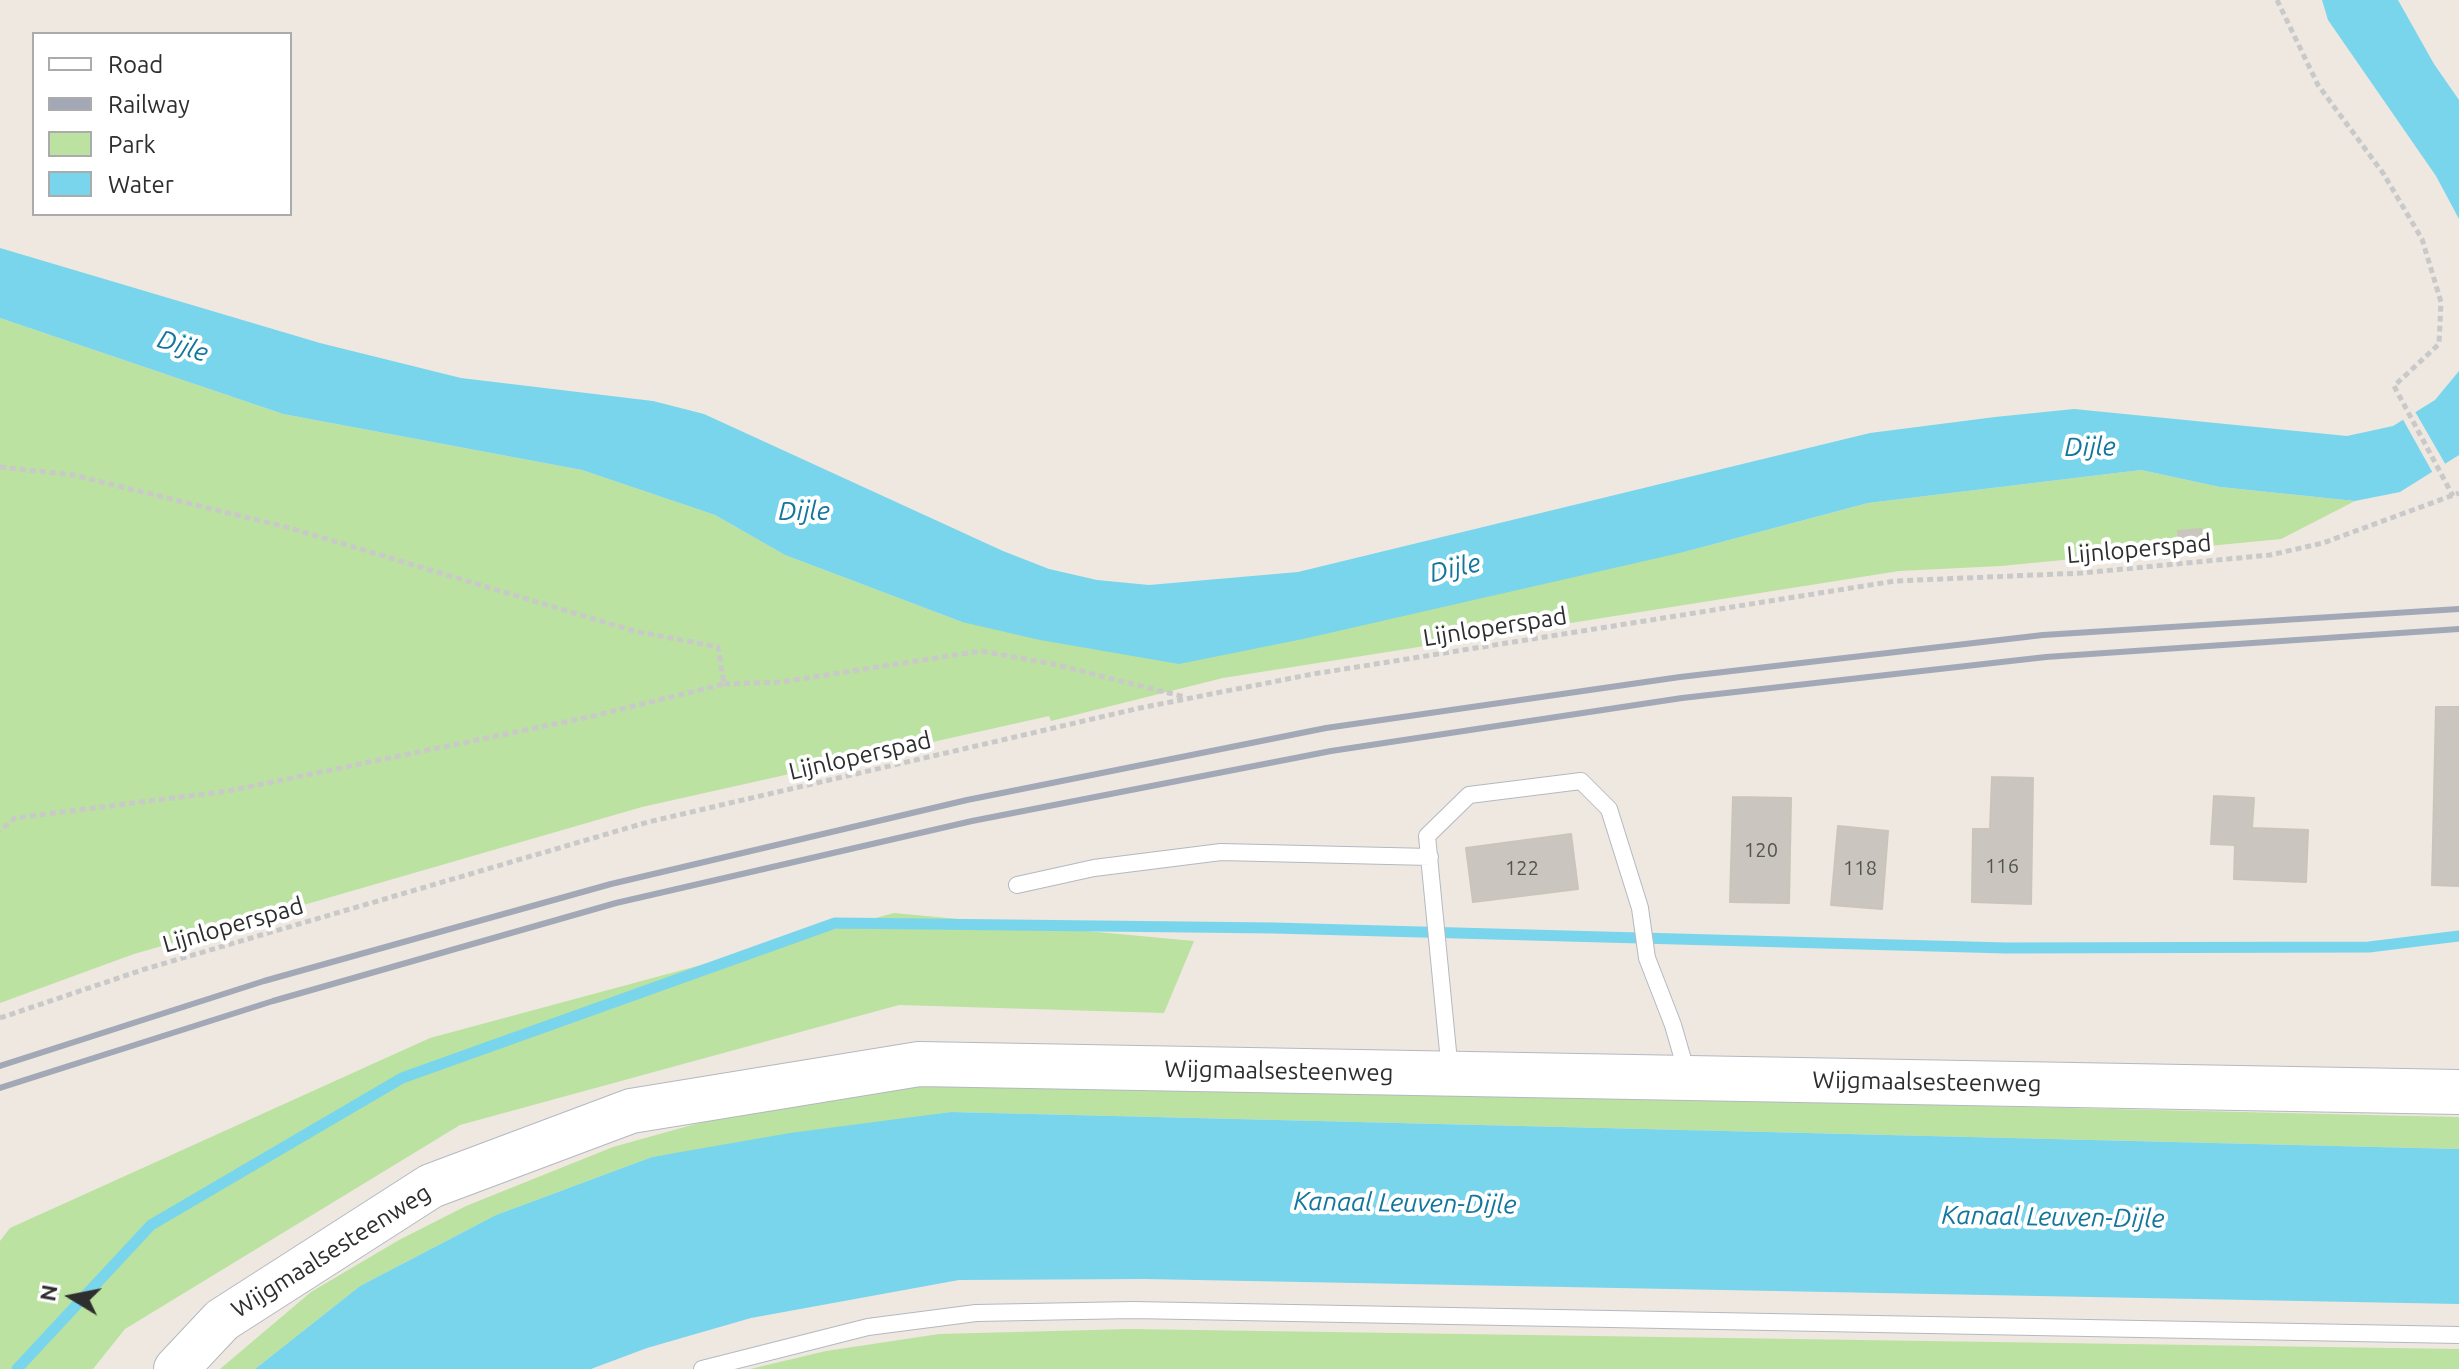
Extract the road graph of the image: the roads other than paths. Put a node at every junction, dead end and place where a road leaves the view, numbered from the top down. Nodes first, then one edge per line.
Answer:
1 (1430, 857) junction
2 (1017, 885) dead end
3 (1450, 1074) junction
4 (1688, 1078) junction
5 (2459, 1092) edge
6 (2459, 1335) edge
7 (176, 1369) edge
8 (702, 1369) edge

1 - 2 lane
1 - 3 lane
1 - 4 lane
3 - 4 street, Wijgmaalsesteenweg
3 - 7 street, Wijgmaalsesteenweg
4 - 5 street, Wijgmaalsesteenweg
6 - 8 lane

